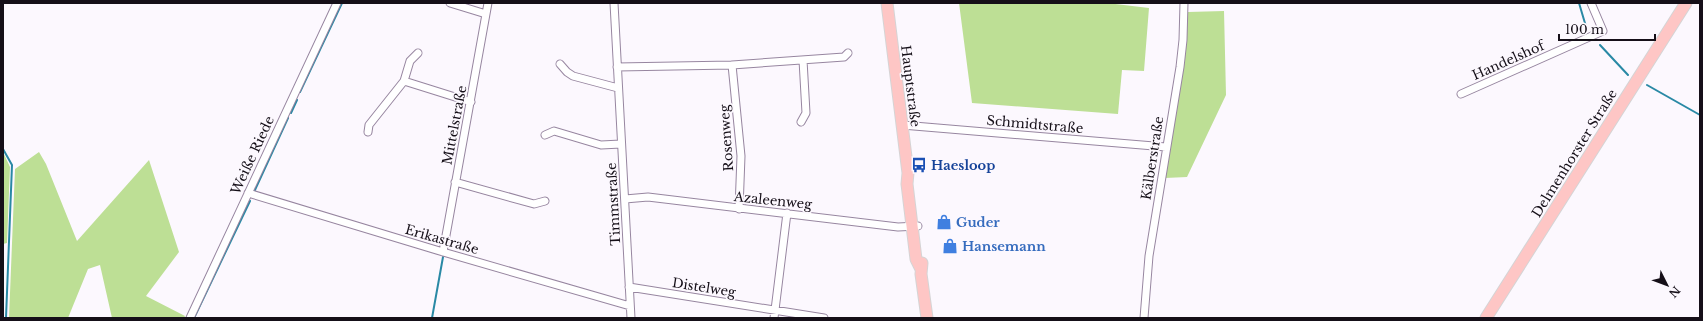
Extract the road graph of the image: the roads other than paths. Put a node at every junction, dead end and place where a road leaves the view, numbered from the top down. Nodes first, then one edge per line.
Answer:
1 (337, 3) edge
2 (450, 3) edge
3 (488, 3) edge
4 (614, 3) edge
5 (887, 3) edge
6 (1184, 3) edge
7 (1592, 3) edge
8 (1686, 3) edge
9 (486, 14) junction
10 (418, 53) dead end
11 (848, 53) dead end
12 (803, 60) junction
13 (560, 64) dead end
14 (732, 65) junction
15 (617, 67) junction
16 (404, 81) junction
17 (618, 88) junction
18 (1461, 94) dead end
19 (471, 102) junction
20 (801, 122) dead end
21 (902, 124) junction
22 (368, 132) dead end
23 (545, 135) dead end
24 (621, 144) junction
25 (1166, 147) junction
26 (455, 182) junction
27 (248, 193) junction
28 (625, 199) junction
29 (545, 201) dead end
30 (739, 209) junction
31 (787, 213) junction
32 (915, 226) junction
33 (443, 252) junction
34 (629, 286) junction
35 (630, 306) junction
36 (776, 310) junction
37 (190, 318) edge
38 (631, 318) edge
39 (774, 318) edge
40 (824, 318) edge
41 (927, 318) edge
42 (1144, 318) edge
43 (1486, 318) edge

1 - 27 street, Weiße Riede
2 - 9 street
3 - 9 street, Mittelstraße
4 - 15 street, Timmstraße
5 - 21 main road, Hauptstraße
6 - 25 street, Kälberstraße
7 - 18 street, Handelshof
8 - 43 main road, Delmenhorster Straße
9 - 19 street, Mittelstraße
10 - 16 street
11 - 12 street
12 - 14 street
12 - 20 street
13 - 17 street
14 - 15 street
14 - 30 street, Rosenweg
15 - 17 street, Timmstraße
16 - 19 street
16 - 22 street
17 - 24 street, Timmstraße
19 - 26 street, Mittelstraße
21 - 25 street, Schmidtstraße
21 - 32 main road, Hauptstraße
23 - 24 street
24 - 28 street, Timmstraße
25 - 42 street, Kälberstraße
26 - 29 street
26 - 33 street, Mittelstraße
27 - 33 street, Erikastraße
27 - 37 street, Weiße Riede
28 - 30 street, Azaleenweg
28 - 34 street, Timmstraße
30 - 31 street, Azaleenweg
31 - 32 street, Azaleenweg
31 - 36 street
32 - 41 main road, Hauptstraße
33 - 35 street, Erikastraße
34 - 35 street, Timmstraße
34 - 36 street, Distelweg
35 - 38 street, Timmstraße
36 - 39 street
36 - 40 street, Distelweg

